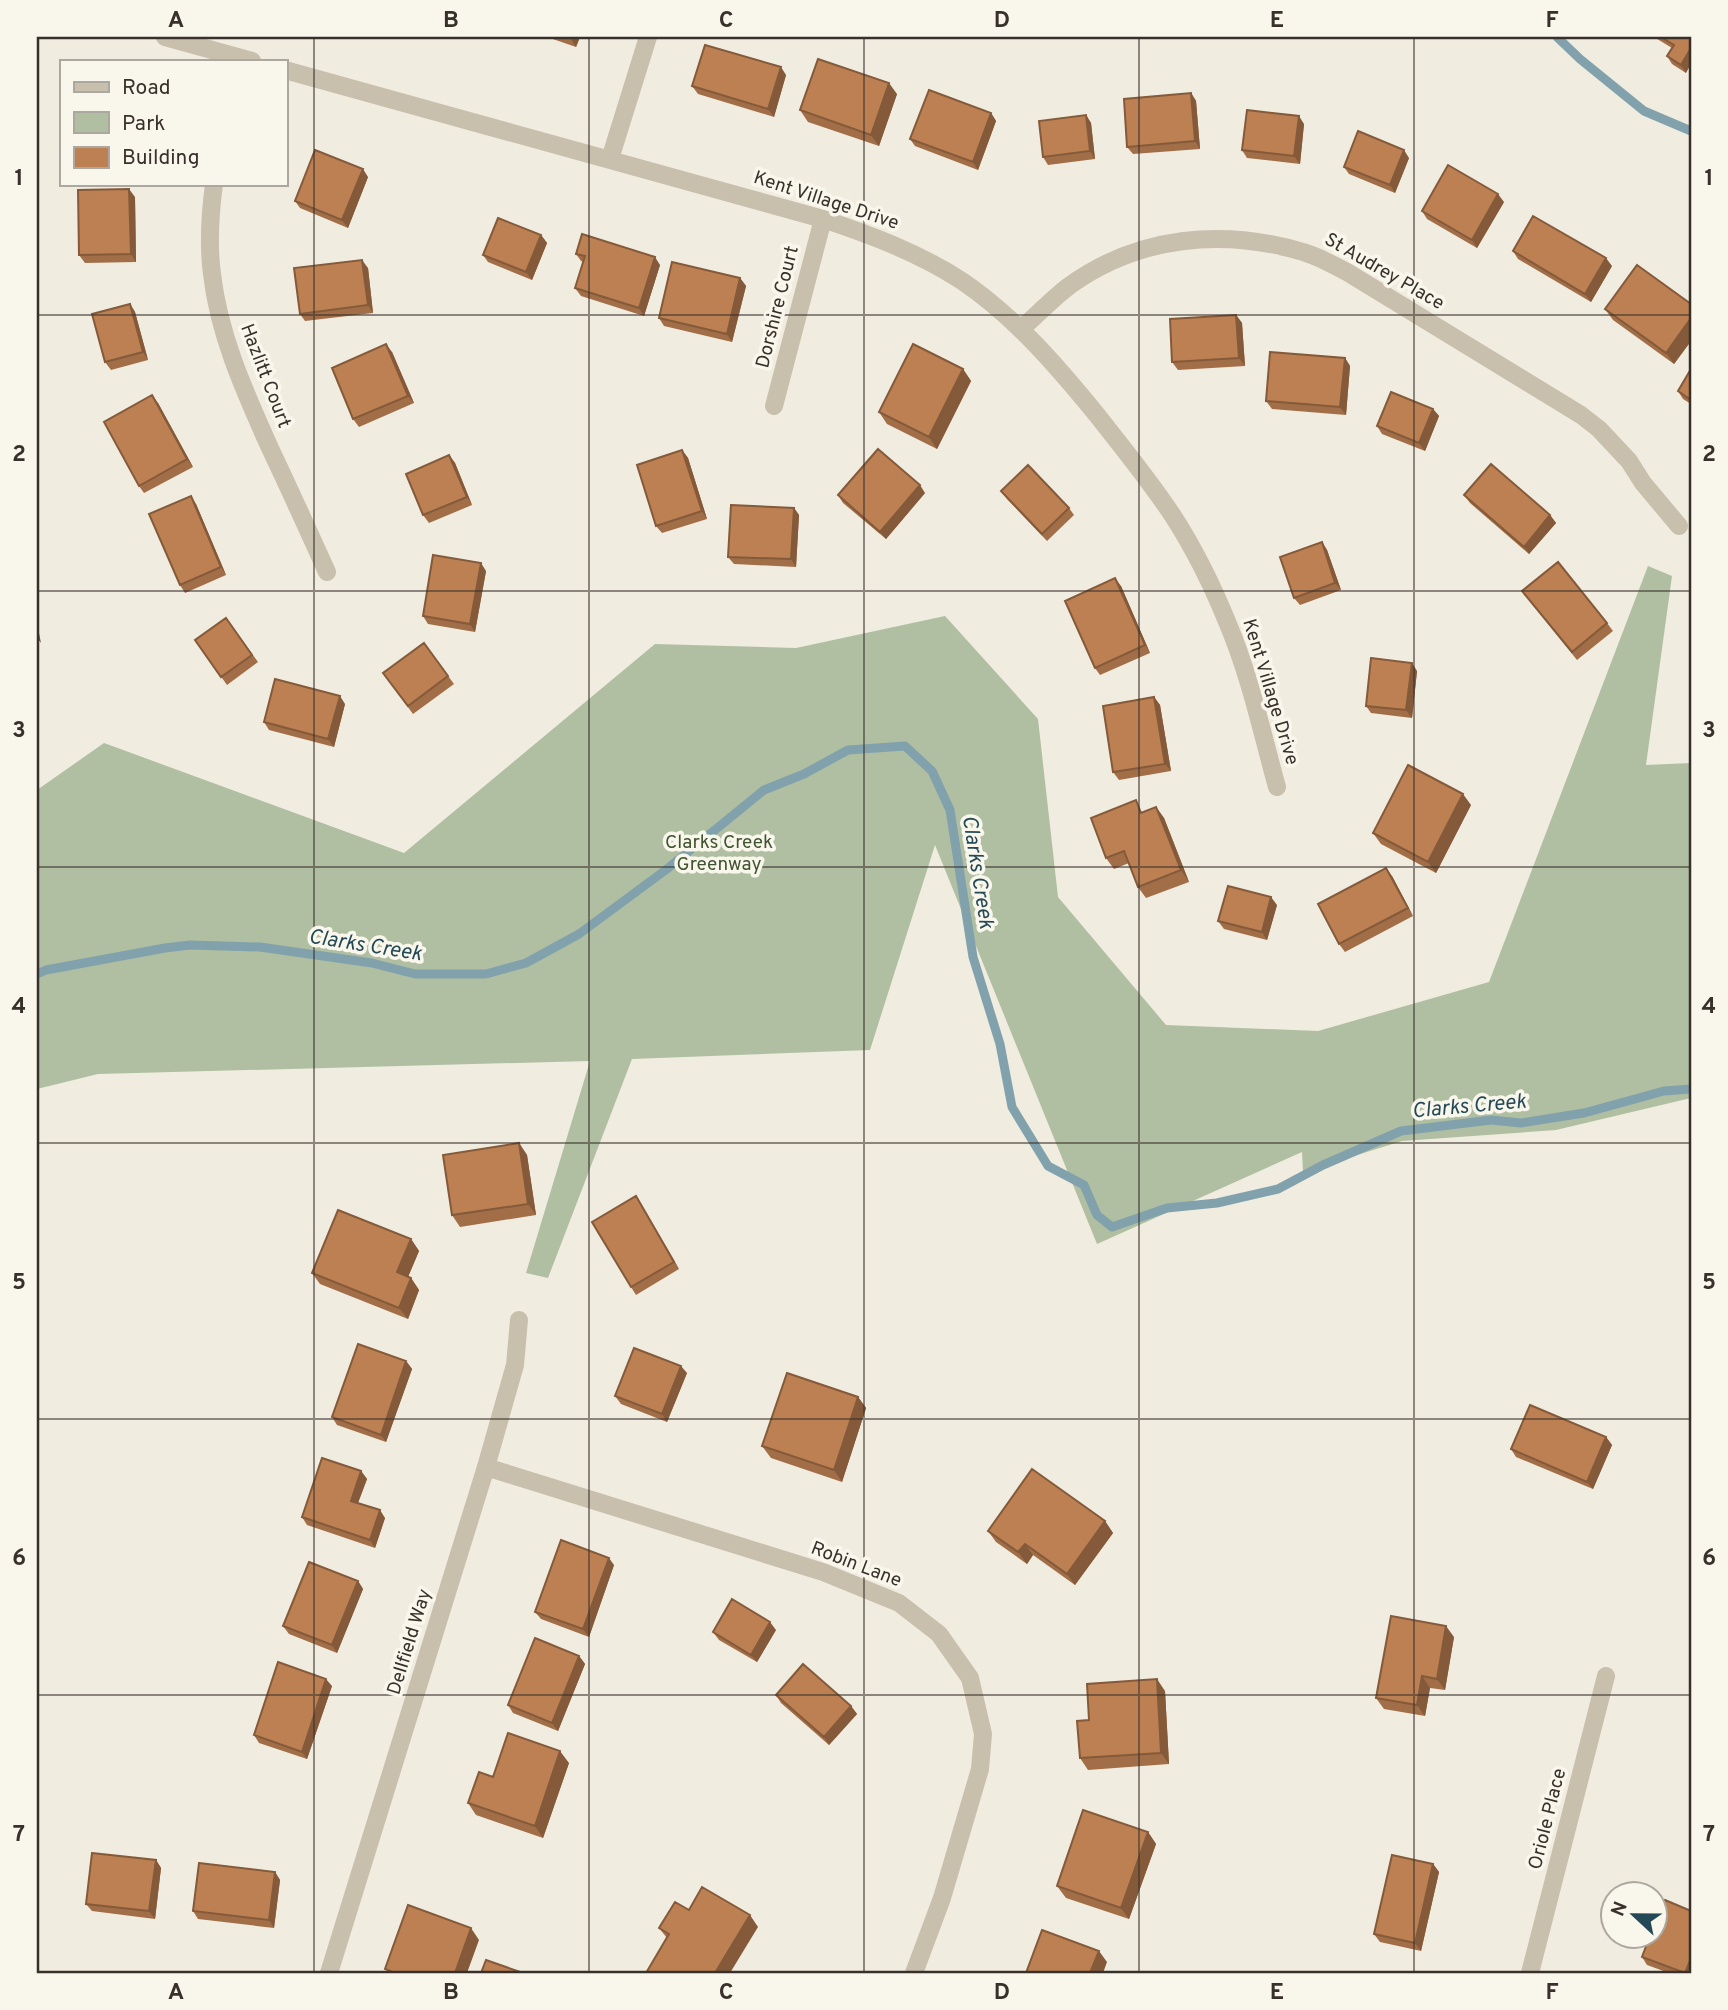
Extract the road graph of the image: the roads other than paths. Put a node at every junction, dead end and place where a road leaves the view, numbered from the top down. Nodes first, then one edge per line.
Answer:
1 (165, 37) edge
2 (648, 37) edge
3 (246, 60) edge
4 (287, 71) edge
5 (610, 159) junction
6 (214, 186) edge
7 (823, 219) junction
8 (1021, 329) junction
9 (775, 406) dead end
10 (1679, 526) dead end
11 (327, 572) dead end
12 (1277, 786) dead end
13 (519, 1320) dead end
14 (486, 1467) junction
15 (1606, 1676) dead end
16 (329, 1973) edge
17 (914, 1973) edge
18 (1530, 1973) edge

1 - 3 street
2 - 5 street
4 - 5 street, Kent Village Drive
5 - 7 street, Kent Village Drive
6 - 11 street, Hazlitt Court
7 - 8 street, Kent Village Drive
7 - 9 street, Dorshire Court
8 - 10 street, St Audrey Place
8 - 12 street, Kent Village Drive
13 - 14 street, Dellfield Way
14 - 16 street, Dellfield Way
14 - 17 street, Robin Lane
15 - 18 street, Oriole Place

